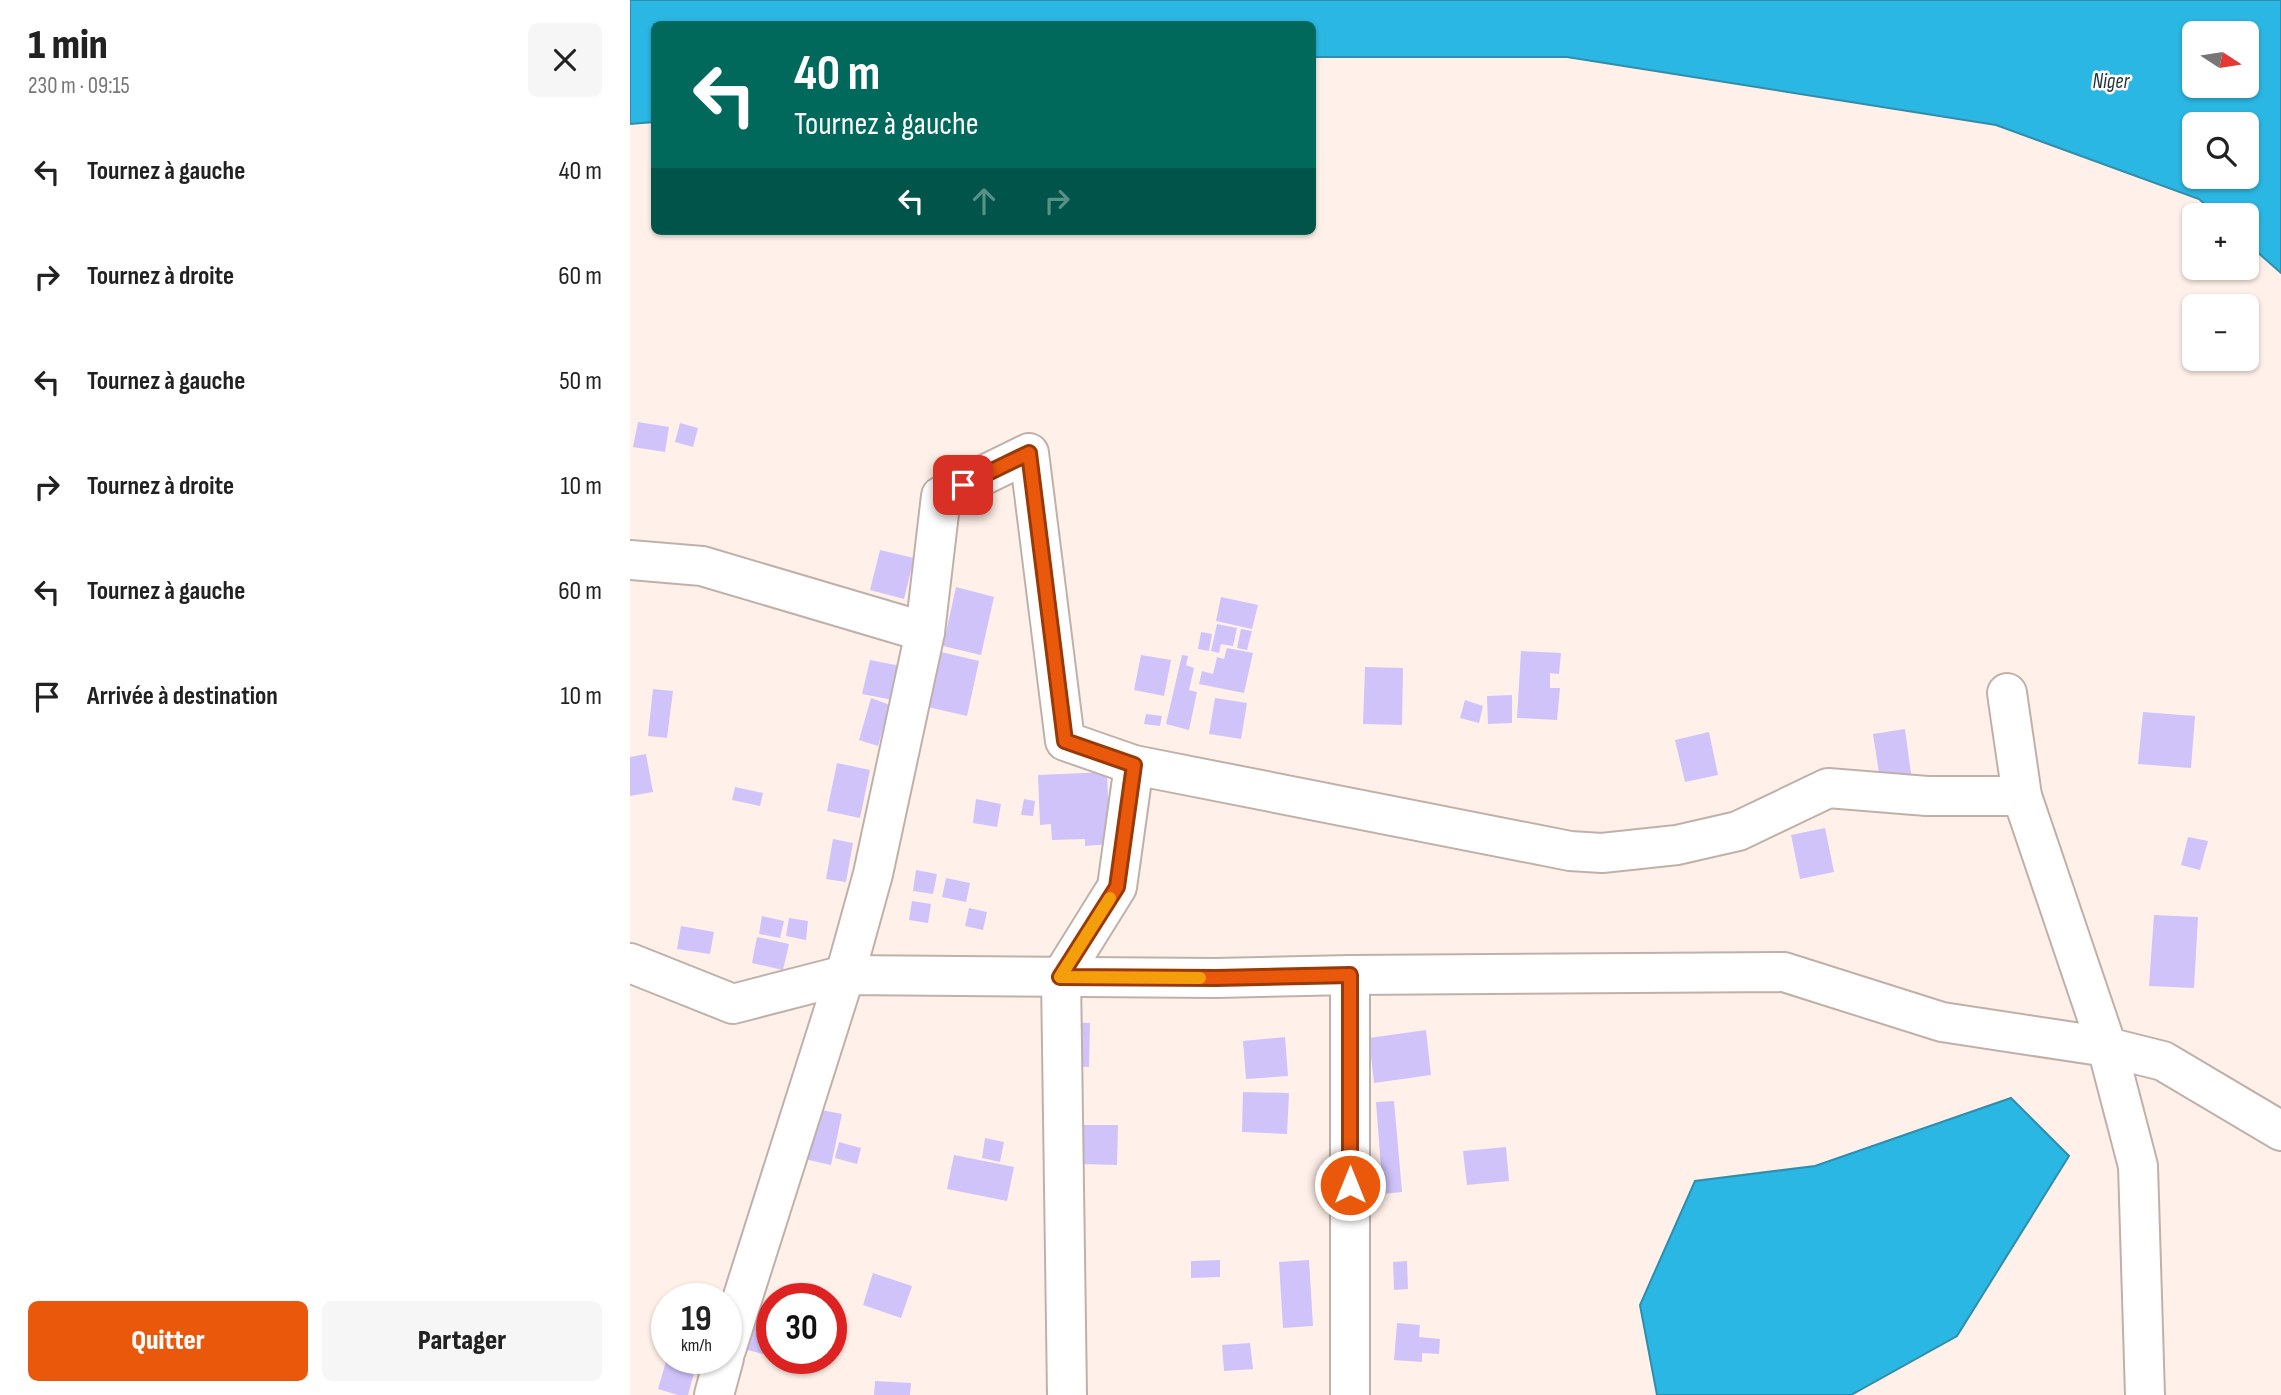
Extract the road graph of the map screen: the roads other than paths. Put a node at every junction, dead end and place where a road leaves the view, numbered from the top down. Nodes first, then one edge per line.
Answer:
1 (630, 560) edge
2 (925, 632) junction
3 (2007, 693) dead end
4 (1134, 765) junction
5 (2022, 796) junction
6 (630, 963) edge
7 (845, 975) junction
8 (1350, 975) junction
9 (1060, 977) junction
10 (2107, 1048) junction
11 (2281, 1131) edge
12 (742, 1300) edge
13 (720, 1374) edge
14 (2139, 1393) edge
15 (714, 1395) edge
16 (1067, 1395) edge
17 (1350, 1395) edge

1 - 2 street
2 - 4 street
2 - 7 street
3 - 5 street
4 - 5 street
4 - 9 street
5 - 10 street
6 - 7 street
7 - 9 street
7 - 12 street
8 - 9 street
8 - 10 street
8 - 17 street
9 - 16 street
10 - 11 street
10 - 14 street
13 - 15 street

